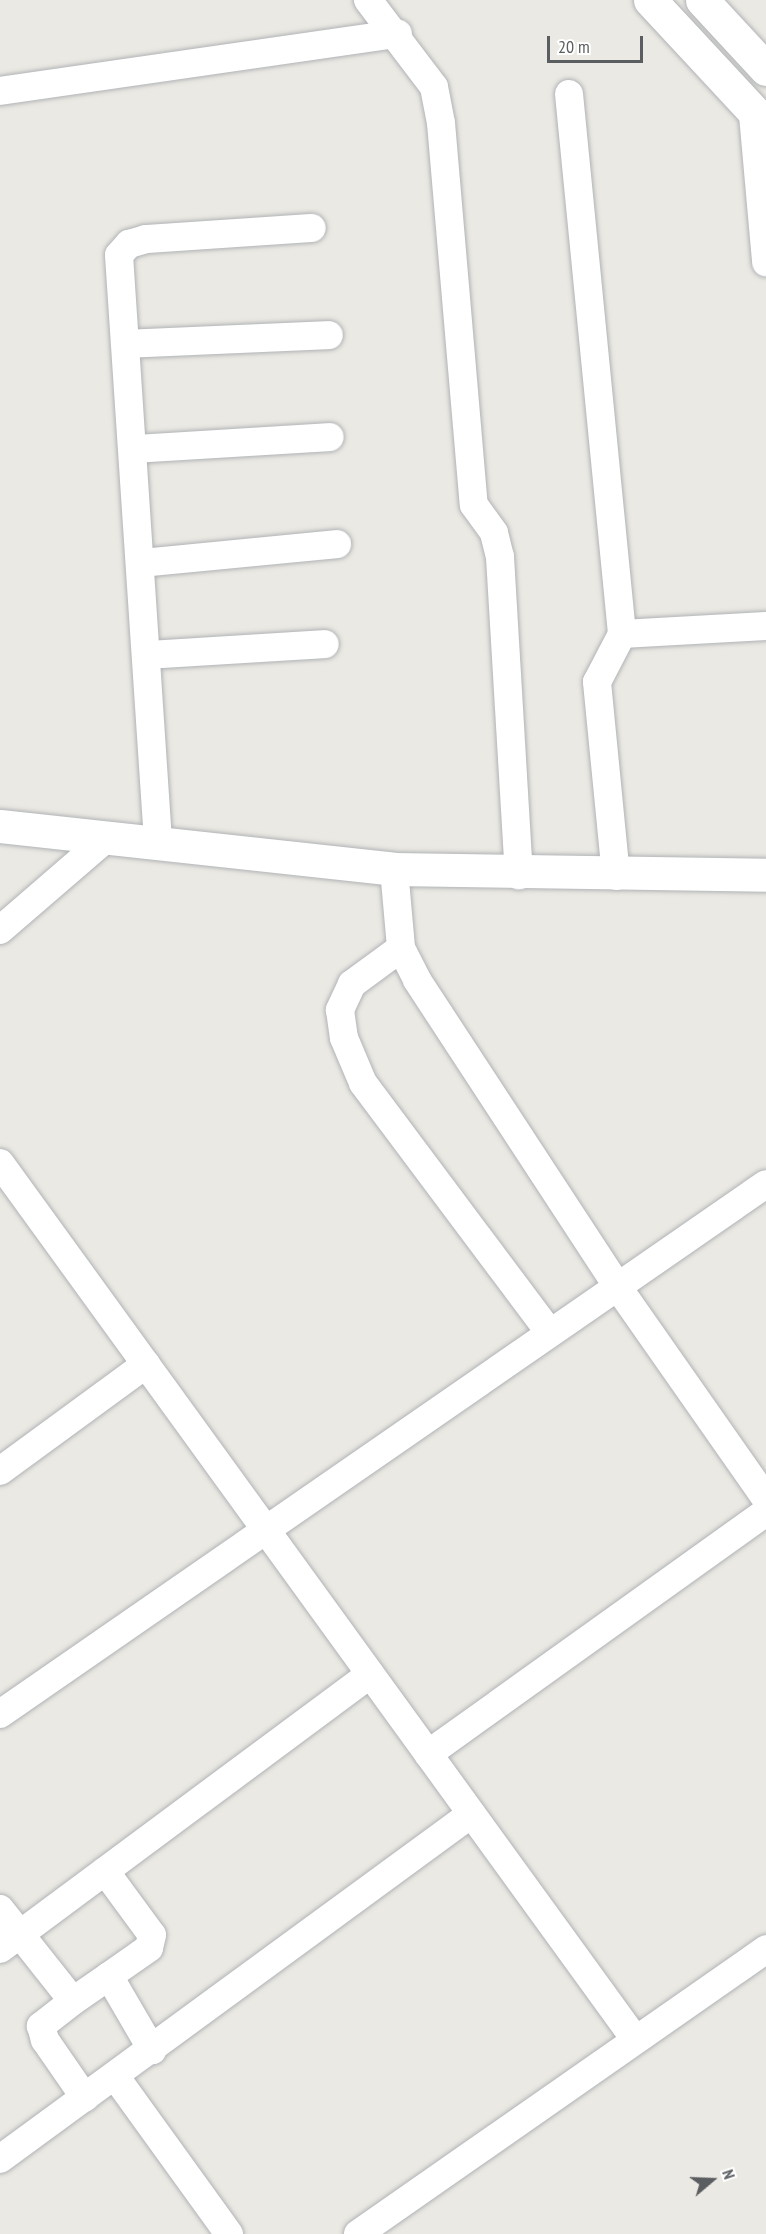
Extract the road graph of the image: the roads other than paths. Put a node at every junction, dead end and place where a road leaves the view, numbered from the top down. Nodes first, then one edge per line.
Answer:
1 (368, 0) edge
2 (650, 0) edge
3 (702, 0) edge
4 (398, 34) junction
5 (766, 69) edge
6 (0, 91) edge
7 (569, 94) dead end
8 (759, 120) edge
9 (312, 228) dead end
10 (766, 262) edge
11 (329, 335) dead end
12 (126, 344) junction
13 (330, 436) dead end
14 (134, 449) junction
15 (337, 544) dead end
16 (141, 563) junction
17 (766, 626) edge
18 (621, 634) junction
19 (325, 644) dead end
20 (147, 655) junction
21 (0, 826) edge
22 (103, 841) junction
23 (158, 842) junction
24 (394, 869) junction
25 (519, 875) junction
26 (766, 875) edge
27 (616, 876) junction
28 (0, 930) edge
29 (401, 948) junction
30 (0, 1163) edge
31 (766, 1184) edge
32 (617, 1286) junction
33 (550, 1333) junction
34 (146, 1364) junction
35 (0, 1471) edge
36 (766, 1498) edge
37 (766, 1512) edge
38 (265, 1528) junction
39 (370, 1674) junction
40 (2, 1708) edge
41 (428, 1754) junction
42 (471, 1814) junction
43 (105, 1870) junction
44 (0, 1910) edge
45 (9, 1942) edge
46 (766, 1949) edge
47 (109, 1976) junction
48 (73, 2001) junction
49 (634, 2038) junction
50 (152, 2050) junction
51 (115, 2076) junction
52 (85, 2098) junction
53 (0, 2158) edge
54 (229, 2234) edge
55 (358, 2234) edge

1 - 4 street
2 - 8 street
3 - 5 street
4 - 6 street
4 - 25 street
7 - 18 street
8 - 10 street
9 - 12 street
11 - 12 street
12 - 14 street
13 - 14 street
14 - 16 street
15 - 16 street
16 - 20 street
17 - 18 street
18 - 27 street
19 - 20 street
20 - 23 street
21 - 22 street
22 - 23 street
22 - 28 street
23 - 24 street
24 - 25 street
24 - 29 street
25 - 27 street
26 - 27 street
29 - 32 street
29 - 33 street
30 - 34 street
31 - 32 street
32 - 33 street
32 - 36 street
33 - 38 street
34 - 35 street
34 - 38 street
37 - 41 street
38 - 39 street
38 - 40 street
39 - 41 street
39 - 43 street
41 - 42 street
42 - 49 street
42 - 50 street
43 - 45 street
43 - 47 street
44 - 45 street
45 - 48 street
46 - 49 street
47 - 48 street
47 - 50 street
48 - 52 street
49 - 55 street
50 - 51 street
51 - 52 street
51 - 54 street
52 - 53 street

